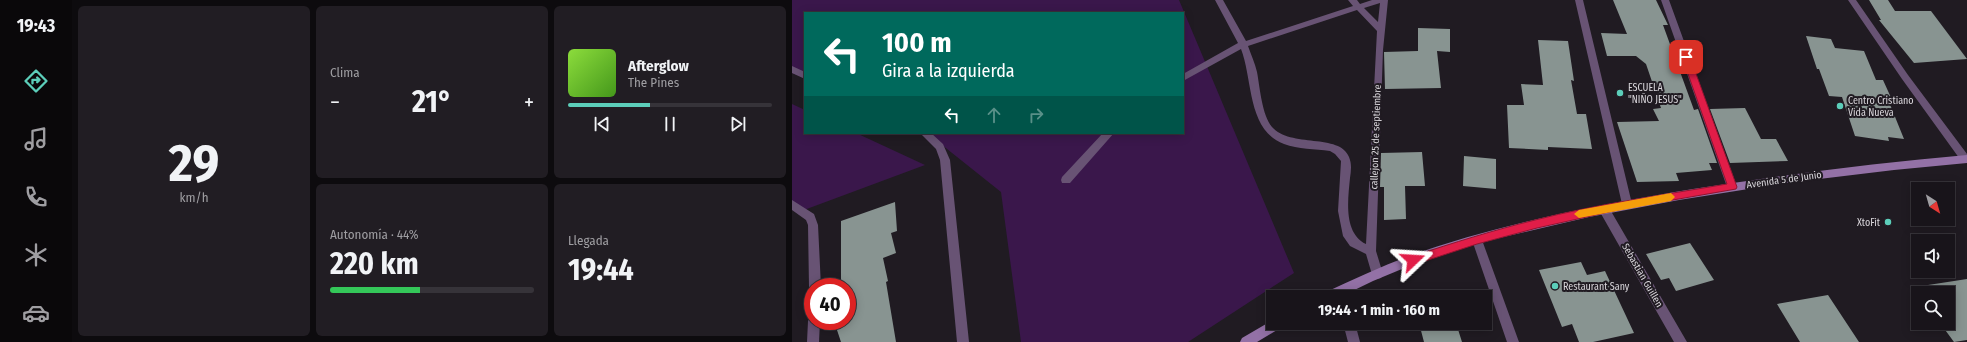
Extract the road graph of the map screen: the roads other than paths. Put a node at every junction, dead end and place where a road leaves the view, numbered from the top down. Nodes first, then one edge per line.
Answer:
1 (1219, 0) edge
2 (1352, 0) edge
3 (1380, 0) edge
4 (1384, 0) edge
5 (1578, 0) edge
6 (1665, 0) edge
7 (1852, 0) edge
8 (1359, 7) junction
9 (1381, 31) junction
10 (1242, 45) junction
11 (792, 69) edge
12 (804, 75) edge
13 (1184, 77) edge
14 (926, 134) edge
15 (1108, 134) edge
16 (1966, 159) edge
17 (1066, 180) dead end
18 (1732, 187) junction
19 (792, 204) edge
20 (1627, 204) junction
21 (1604, 209) junction
22 (1477, 240) junction
23 (1371, 251) junction
24 (1377, 274) junction
25 (815, 278) edge
26 (1348, 290) edge
27 (814, 330) edge
28 (1266, 330) edge
29 (1351, 330) edge
30 (814, 342) edge
31 (963, 342) edge
32 (1246, 342) edge
33 (1354, 342) edge
34 (1512, 342) edge
35 (1681, 342) edge

1 - 10 street
2 - 8 street
3 - 8 street
4 - 9 street, callejon 25 de septiembre
5 - 20 street
6 - 18 street
7 - 16 street
8 - 9 street
8 - 10 street
9 - 23 street, callejon 25 de septiembre
10 - 13 street
10 - 23 street
11 - 12 street
14 - 31 street
15 - 17 street
16 - 18 street, Avenida 5 de Junio
18 - 20 street, Avenida 5 de Junio
19 - 25 street
20 - 21 street, Avenida 5 de Junio
21 - 22 street, Avenida 5 de Junio
21 - 35 street, Sebastian Guillen
22 - 24 street, Avenida 5 de Junio
22 - 34 street
23 - 24 street, callejon 25 de septiembre
24 - 26 street, Avenida 5 de Junio
27 - 30 street
28 - 32 street
29 - 33 street

